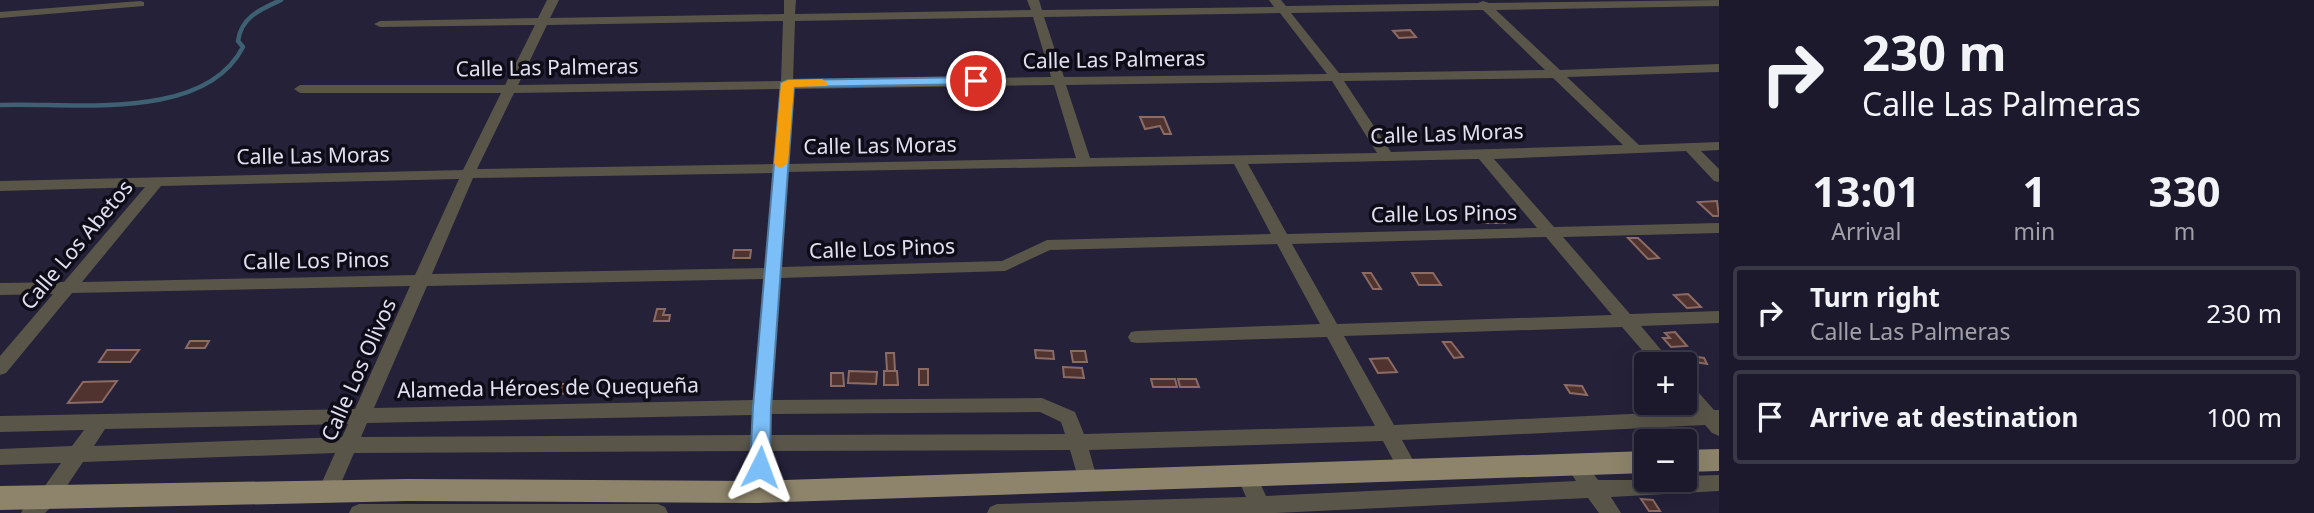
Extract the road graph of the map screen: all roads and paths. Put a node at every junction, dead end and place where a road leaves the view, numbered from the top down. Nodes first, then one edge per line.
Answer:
1 (553, 0) edge
2 (790, 0) edge
3 (140, 4) dead end
4 (1483, 4) edge
5 (1719, 4) edge
6 (1279, 6) edge
7 (1035, 7) edge
8 (0, 15) edge
9 (789, 20) junction
10 (542, 22) junction
11 (380, 24) dead end
12 (1719, 68) edge
13 (1558, 74) junction
14 (1335, 76) junction
15 (1056, 80) junction
16 (788, 83) junction
17 (300, 89) dead end
18 (509, 89) junction
19 (1719, 146) edge
20 (1690, 147) junction
21 (1634, 149) junction
22 (1483, 155) junction
23 (1387, 157) junction
24 (1238, 159) junction
25 (1085, 164) junction
26 (781, 168) junction
27 (468, 174) junction
28 (1719, 178) edge
29 (158, 181) junction
30 (0, 186) edge
31 (1719, 228) edge
32 (1550, 232) junction
33 (1283, 239) junction
34 (774, 273) junction
35 (422, 279) junction
36 (69, 287) junction
37 (0, 289) edge
38 (1719, 317) edge
39 (1625, 319) junction
40 (1333, 331) junction
41 (1137, 337) dead end
42 (1654, 352) edge
43 (0, 368) edge
44 (1697, 401) edge
45 (762, 407) junction
46 (362, 415) junction
47 (101, 420) junction
48 (1716, 421) edge
49 (0, 424) edge
50 (1388, 433) junction
51 (762, 442) junction
52 (1078, 442) junction
53 (349, 445) junction
54 (79, 454) junction
55 (0, 457) edge
56 (1719, 460) edge
57 (1697, 461) edge
58 (1634, 462) edge
59 (1575, 464) junction
60 (1408, 469) junction
61 (1247, 476) junction
62 (1088, 482) junction
63 (1719, 483) edge
64 (1593, 489) junction
65 (328, 491) junction
66 (758, 492) junction
67 (0, 498) edge
68 (40, 505) edge
69 (402, 505) edge
70 (654, 506) edge
71 (1262, 509) edge
72 (359, 513) edge
73 (997, 513) edge
74 (1611, 513) edge

1 - 10 street, Calle Los Olivos
2 - 9 street
3 - 8 street
4 - 5 street
4 - 6 street
4 - 13 street
6 - 7 street
6 - 14 street
7 - 9 street
7 - 15 street
9 - 10 street
9 - 16 street
10 - 11 street
10 - 18 street, Calle Los Olivos
12 - 13 street, Calle Las Palmeras
13 - 14 street, Calle Las Palmeras
13 - 21 street
14 - 15 street, Calle Las Palmeras
14 - 23 street
15 - 16 street, Calle Las Palmeras
15 - 25 street
16 - 18 street, Calle Las Palmeras
16 - 26 street
17 - 18 street, Calle Las Palmeras
18 - 27 street, Calle Los Olivos
19 - 20 street, Calle Las Moras
20 - 21 street, Calle Las Moras
20 - 28 street
21 - 22 street, Calle Las Moras
22 - 23 street, Calle Las Moras
22 - 32 street
23 - 24 street, Calle Las Moras
24 - 25 street, Calle Las Moras
24 - 33 street
25 - 26 street, Calle Las Moras
26 - 27 street, Calle Las Moras
26 - 34 street
27 - 29 street, Calle Las Moras
27 - 35 street, Calle Los Olivos
29 - 30 street, Calle Las Moras
29 - 36 street, Calle Los Abetos
31 - 32 street, Calle Los Pinos
32 - 33 street, Calle Los Pinos
32 - 39 street
33 - 34 street, Calle Los Pinos
33 - 40 street
34 - 35 street, Calle Los Pinos
34 - 45 street
35 - 36 street, Calle Los Pinos
35 - 46 street, Calle Los Olivos
36 - 37 street, Calle Los Pinos
36 - 43 street, Calle Los Abetos
38 - 39 street
39 - 40 street
39 - 42 street
40 - 41 street
40 - 50 street
44 - 48 street
45 - 46 street, Alameda Héroes de Quequeña
45 - 51 street
45 - 52 street, Alameda Héroes de Quequeña
46 - 47 street, Alameda Héroes de Quequeña
46 - 53 street, Calle Los Olivos
47 - 49 street, Alameda Héroes de Quequeña
47 - 54 street
48 - 50 street
50 - 52 street
50 - 60 street
51 - 52 street
51 - 53 street
51 - 66 street
52 - 62 street, Alameda Héroes de Quequeña
53 - 54 street
53 - 65 street, Calle Los Olivos
54 - 55 street
54 - 68 street
56 - 57 main road
58 - 59 main road
59 - 60 main road
59 - 64 street
60 - 61 main road
61 - 62 main road
61 - 71 street
62 - 66 main road
63 - 64 street
64 - 71 street
64 - 74 street
65 - 68 main road
65 - 69 main road
66 - 70 main road
67 - 68 main road
69 - 70 main road
69 - 72 street
71 - 73 street

